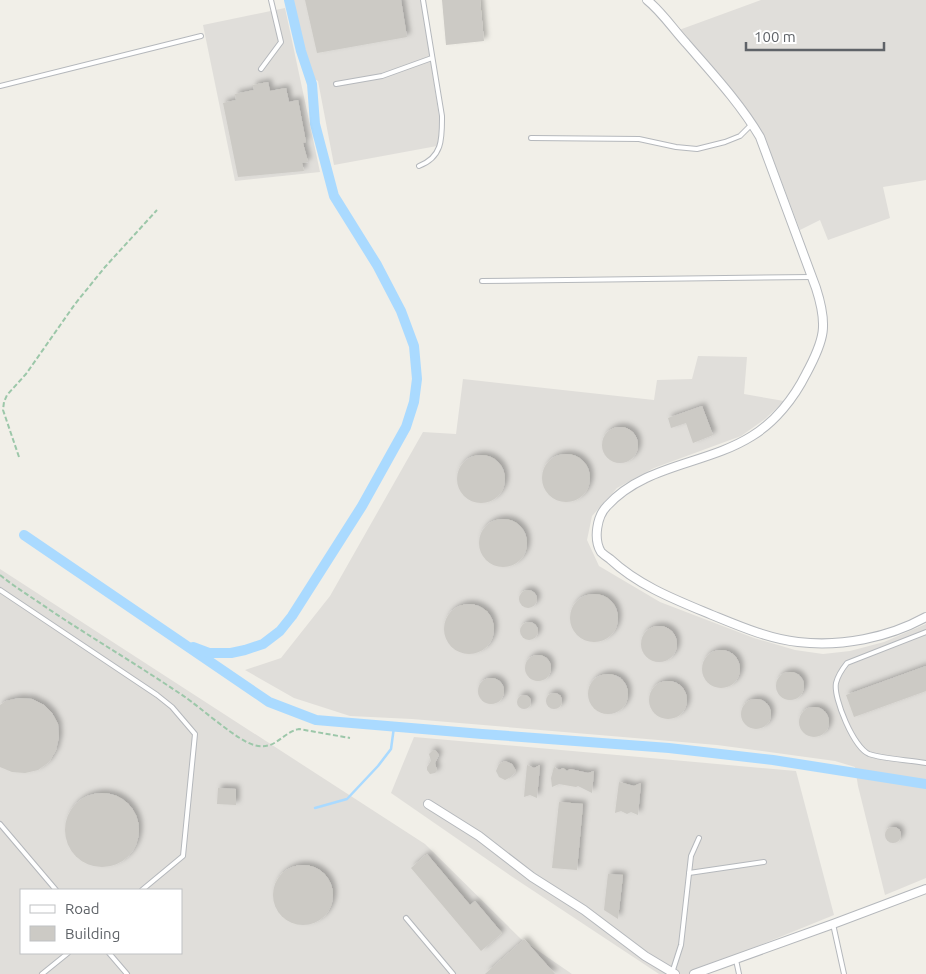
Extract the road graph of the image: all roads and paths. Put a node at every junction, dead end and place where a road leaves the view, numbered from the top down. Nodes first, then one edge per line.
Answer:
1 (271, 0) edge
2 (423, 0) edge
3 (647, 0) edge
4 (201, 36) dead end
5 (432, 58) junction
6 (261, 69) dead end
7 (336, 84) dead end
8 (0, 86) edge
9 (752, 124) junction
10 (531, 138) dead end
11 (419, 166) dead end
12 (157, 210) dead end
13 (812, 277) junction
14 (482, 281) dead end
15 (19, 457) dead end
16 (0, 575) edge
17 (0, 590) edge
18 (926, 617) edge
19 (926, 632) edge
20 (350, 738) dead end
21 (926, 763) edge
22 (428, 804) dead end
23 (0, 824) edge
24 (698, 838) dead end
25 (764, 862) dead end
26 (689, 873) junction
27 (55, 889) edge
28 (143, 889) edge
29 (926, 889) edge
30 (406, 918) dead end
31 (833, 924) junction
32 (67, 954) edge
33 (110, 954) edge
34 (736, 960) junction
35 (42, 974) edge
36 (127, 974) edge
37 (453, 974) edge
38 (674, 974) edge
39 (694, 974) edge
40 (739, 974) edge
41 (844, 974) edge

1 - 6 lane
2 - 5 lane
3 - 9 street
4 - 8 lane
5 - 7 lane
5 - 11 lane
9 - 10 lane
9 - 13 street
12 - 15 path
13 - 14 lane
13 - 18 street
16 - 20 path
17 - 28 lane
19 - 21 lane
22 - 38 street
23 - 27 lane
24 - 26 lane
25 - 26 lane
26 - 38 lane
29 - 31 street
30 - 37 lane
31 - 34 street
31 - 41 lane
32 - 35 lane
33 - 36 lane
34 - 39 street
34 - 40 lane

